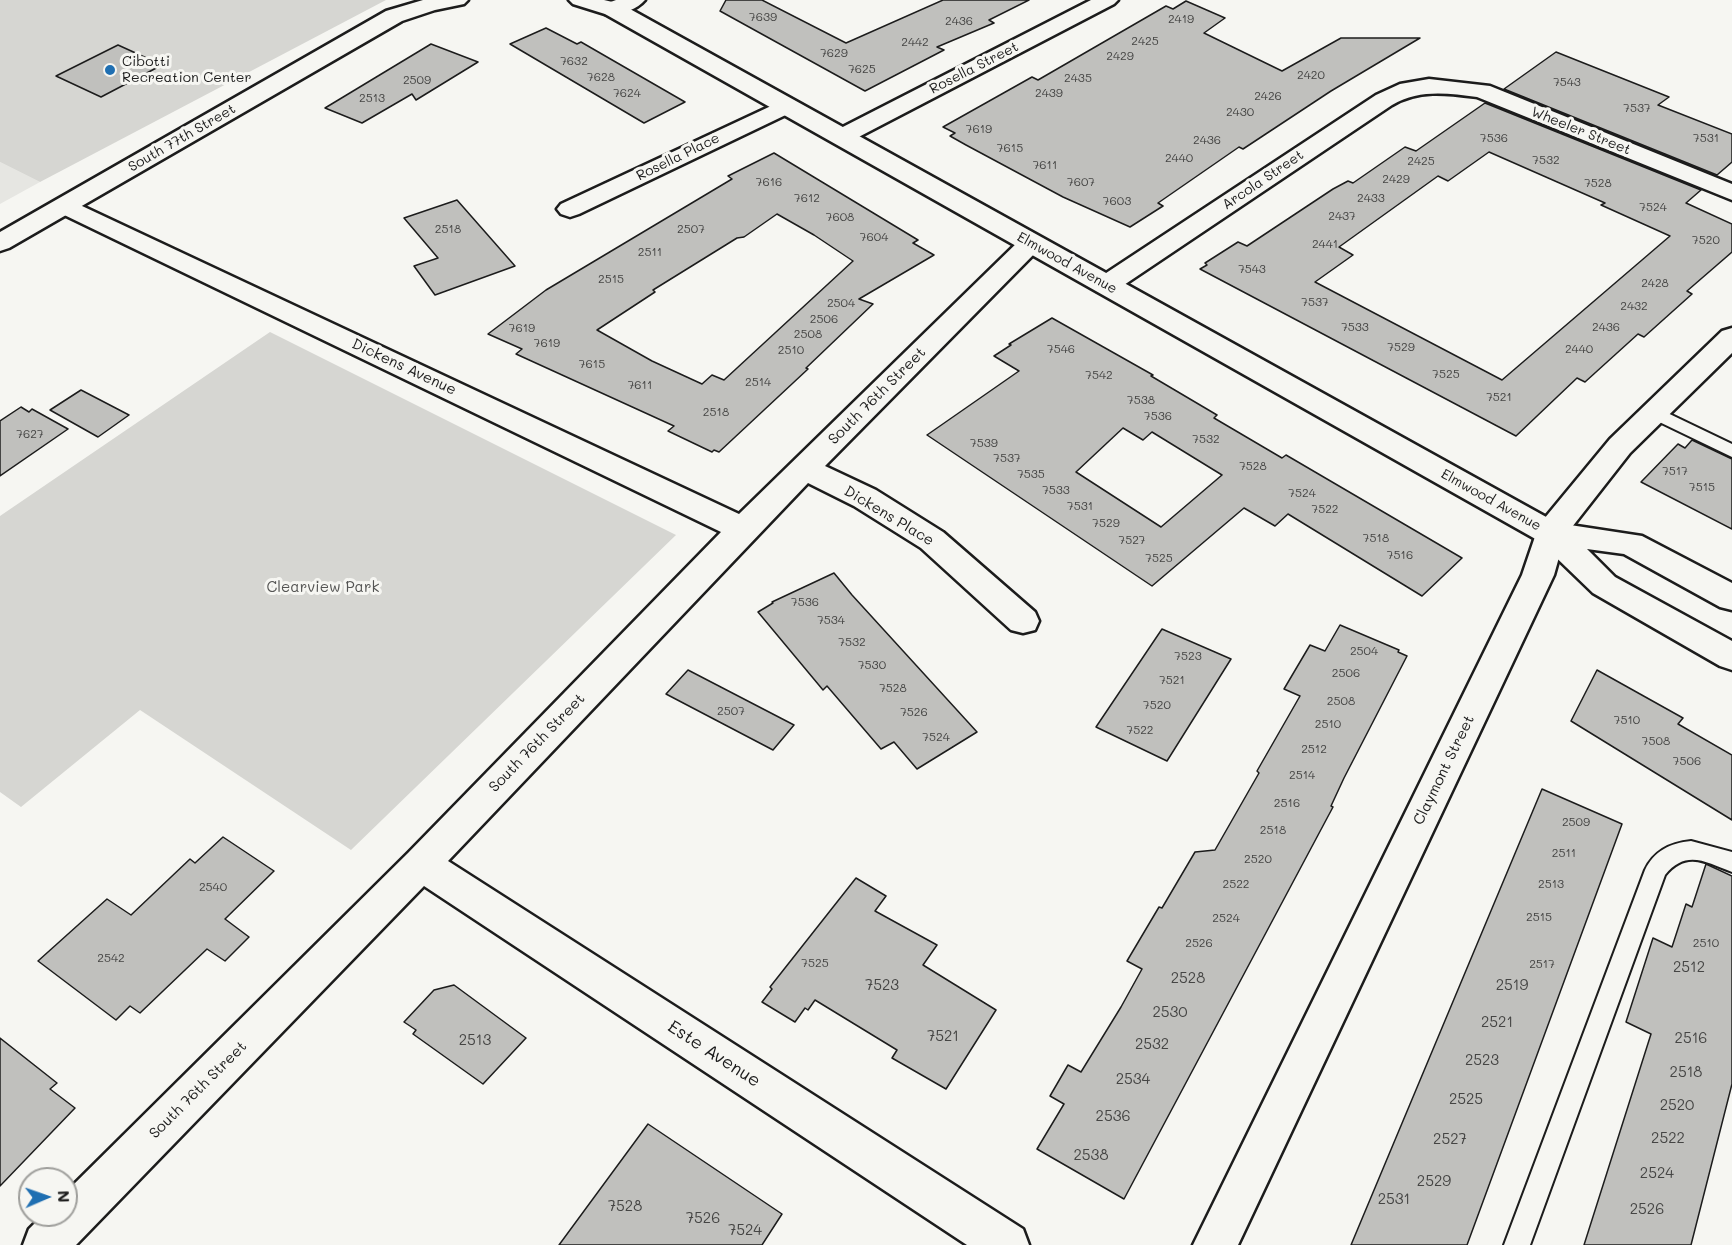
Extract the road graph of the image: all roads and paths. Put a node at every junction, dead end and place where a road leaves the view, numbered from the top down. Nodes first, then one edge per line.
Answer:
1 (457, 0) edge
2 (580, 0) edge
3 (1107, 0) edge
4 (624, 5) edge
5 (1425, 87) joint
6 (786, 106) junction
7 (841, 137) junction
8 (1732, 193) edge
9 (65, 206) junction
10 (570, 209) dead end
11 (0, 243) edge
12 (1031, 243) junction
13 (1106, 285) junction
14 (1732, 337) edge
15 (1654, 413) junction
16 (1732, 451) edge
17 (804, 468) junction
18 (743, 529) junction
19 (1550, 533) junction
20 (1732, 598) edge
21 (1023, 621) dead end
22 (1732, 657) edge
23 (1732, 862) edge
24 (421, 864) junction
25 (45, 1245) edge
26 (1008, 1245) edge
27 (1215, 1245) edge
28 (1517, 1245) edge

1 - 9 street, South 77th Street
2 - 4 street, Elmwood Avenue
3 - 7 street, Rosella Street
4 - 6 street, Elmwood Avenue
5 - 8 street, Wheeler Street
5 - 13 street, Arcola Street
6 - 7 street, Elmwood Avenue
6 - 10 street, Rosella Place
7 - 12 street, Elmwood Avenue
9 - 11 street, South 77th Street
9 - 18 street, Dickens Avenue
12 - 13 street, Elmwood Avenue
12 - 17 street, South 76th Street
13 - 19 street, Elmwood Avenue
14 - 15 street, Claymont Street
15 - 16 lane
15 - 19 street, Claymont Street
17 - 18 street, South 76th Street
17 - 21 street, Dickens Place
18 - 24 street, South 76th Street
19 - 20 street, Elmwood Avenue
19 - 22 street, Elmwood Avenue
19 - 27 street, Claymont Street
23 - 28 lane
24 - 25 street, South 76th Street
24 - 26 street, Este Avenue

